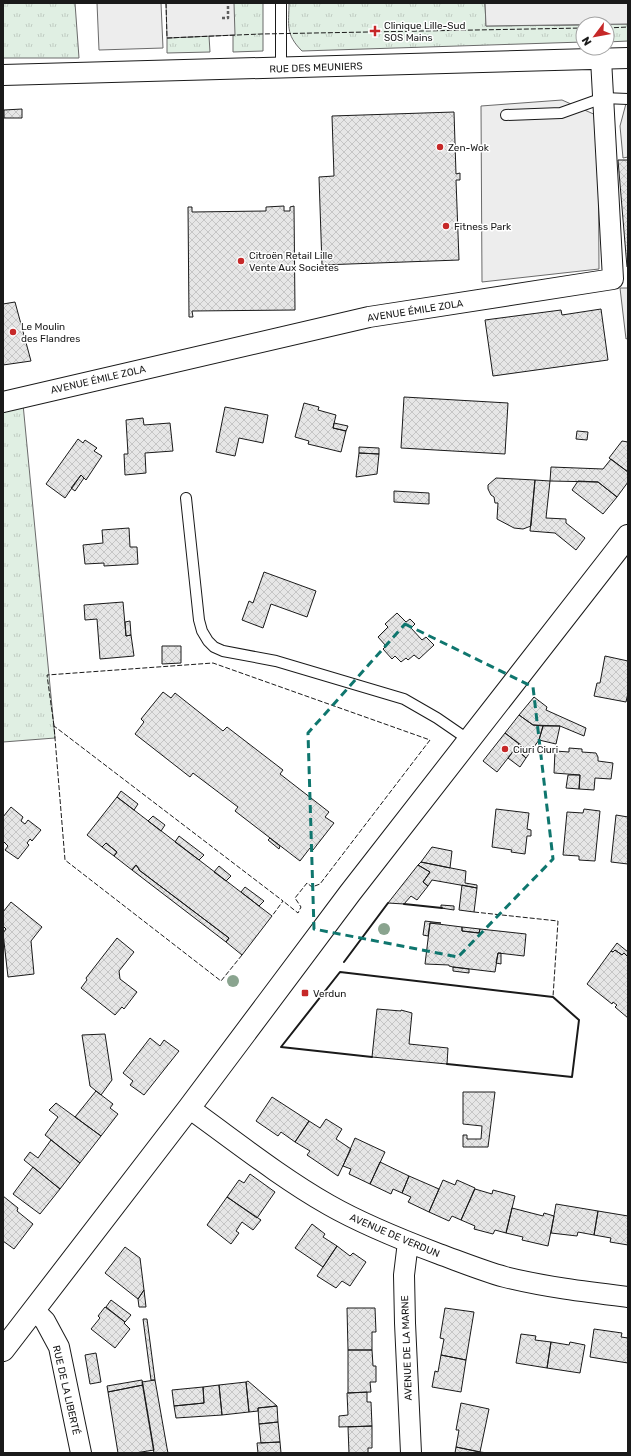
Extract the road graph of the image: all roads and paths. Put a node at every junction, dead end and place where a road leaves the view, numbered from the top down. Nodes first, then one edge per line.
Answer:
1 (228, 3) edge
2 (281, 3) edge
3 (222, 18) dead end
4 (628, 58) edge
5 (601, 59) junction
6 (281, 68) junction
7 (3, 75) edge
8 (603, 98) junction
9 (628, 99) edge
10 (506, 116) dead end
11 (3, 402) edge
12 (186, 498) dead end
13 (626, 537) edge
14 (469, 740) junction
15 (189, 1108) junction
16 (408, 1242) junction
17 (628, 1297) edge
18 (34, 1310) junction
19 (3, 1350) edge
20 (81, 1453) edge
21 (411, 1453) edge

1 - 3 path
2 - 6 lane
4 - 5 street, RUE DES MEUNIERS
5 - 6 street, RUE DES MEUNIERS
5 - 8 street, AVENUE ÉMILE ZOLA
6 - 7 street, RUE DES MEUNIERS
8 - 9 lane
8 - 10 lane
8 - 11 street, AVENUE ÉMILE ZOLA
12 - 14 lane
13 - 14 main road
14 - 15 main road
15 - 16 street, AVENUE DE VERDUN
15 - 18 main road
16 - 17 street, AVENUE DE VERDUN
16 - 21 street, AVENUE DE LA MARNE
18 - 19 main road
18 - 20 street, RUE DE LA LIBERTÉ

